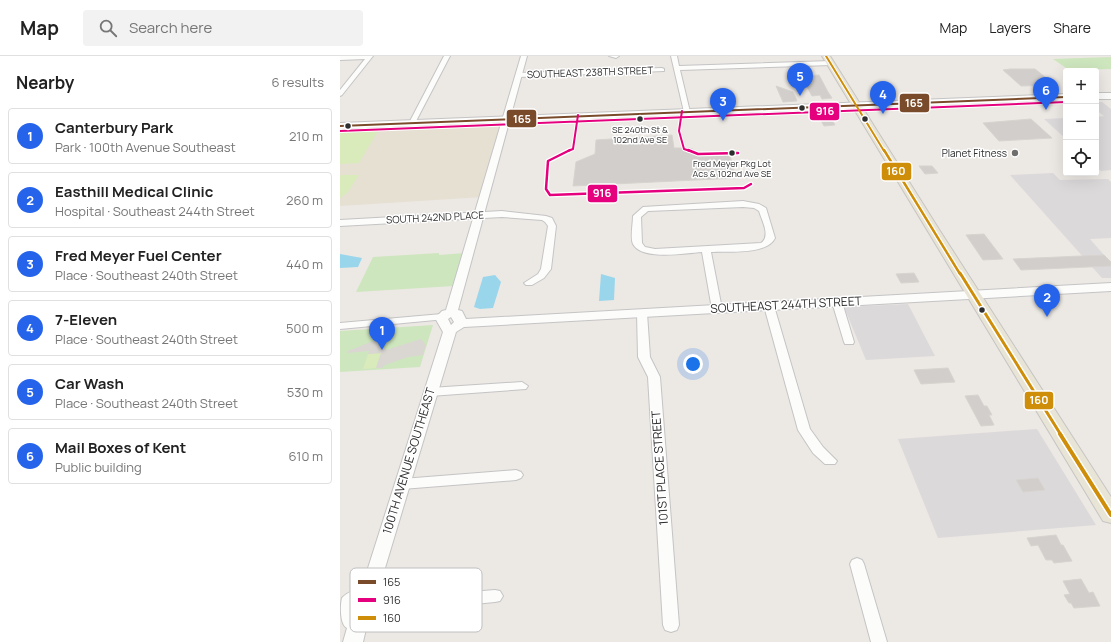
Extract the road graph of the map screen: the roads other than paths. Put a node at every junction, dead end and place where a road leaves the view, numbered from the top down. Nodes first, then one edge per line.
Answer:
1 (447, 56) edge
2 (524, 56) edge
3 (612, 56) edge
4 (616, 56) edge
5 (674, 56) edge
6 (369, 57) edge
7 (340, 58) edge
8 (828, 59) edge
9 (676, 69) junction
10 (662, 70) dead end
11 (669, 70) dead end
12 (519, 75) junction
13 (341, 92) edge
14 (1099, 96) edge
15 (1111, 96) edge
16 (1063, 98) edge
17 (857, 105) junction
18 (687, 112) junction
19 (505, 119) junction
20 (412, 123) junction
21 (340, 126) edge
22 (478, 214) junction
23 (340, 222) edge
24 (706, 250) junction
25 (529, 283) dead end
26 (1111, 287) edge
27 (973, 294) junction
28 (837, 302) junction
29 (769, 306) junction
30 (717, 309) junction
31 (642, 313) junction
32 (451, 321) junction
33 (340, 326) edge
34 (849, 342) dead end
35 (522, 386) dead end
36 (430, 392) junction
37 (830, 461) dead end
38 (516, 475) dead end
39 (402, 484) junction
40 (1111, 515) edge
41 (857, 564) dead end
42 (377, 568) edge
43 (495, 596) dead end
44 (482, 597) edge
45 (348, 615) edge
46 (671, 625) dead end
47 (350, 628) edge
48 (351, 632) edge
49 (352, 642) edge
50 (879, 642) edge

1 - 20 street
2 - 12 street, 100TH AVENUE SOUTHEAST
3 - 4 street
5 - 9 street
6 - 7 street
6 - 13 street
8 - 9 street, SOUTHEAST 238TH STREET
8 - 17 main road
9 - 11 street, SOUTHEAST 238TH STREET
9 - 18 street
10 - 12 street, SOUTHEAST 238TH STREET
12 - 19 street, 100TH AVENUE SOUTHEAST
14 - 15 main road
16 - 17 main road
17 - 18 main road
17 - 27 main road
18 - 19 main road
19 - 20 main road
19 - 22 street, 100TH AVENUE SOUTHEAST
20 - 21 main road
22 - 23 street, SOUTH 242ND PLACE
22 - 25 street, SOUTH 242ND PLACE
22 - 32 street, 100TH AVENUE SOUTHEAST
24 - 24 street
24 - 30 street
26 - 27 street, SOUTHEAST 244TH STREET
27 - 28 street, SOUTHEAST 244TH STREET
27 - 40 main road
28 - 29 street, SOUTHEAST 244TH STREET
28 - 34 street
29 - 30 street, SOUTHEAST 244TH STREET
29 - 37 street
30 - 31 street, SOUTHEAST 244TH STREET
31 - 32 street, SOUTHEAST 244TH STREET
31 - 46 street, 101ST PLACE STREET
32 - 33 street
32 - 36 street, 100TH AVENUE SOUTHEAST
35 - 36 street
36 - 39 street, 100TH AVENUE SOUTHEAST
38 - 39 street
39 - 42 street, 100TH AVENUE SOUTHEAST
41 - 50 street
43 - 44 street
45 - 47 street
48 - 49 street

